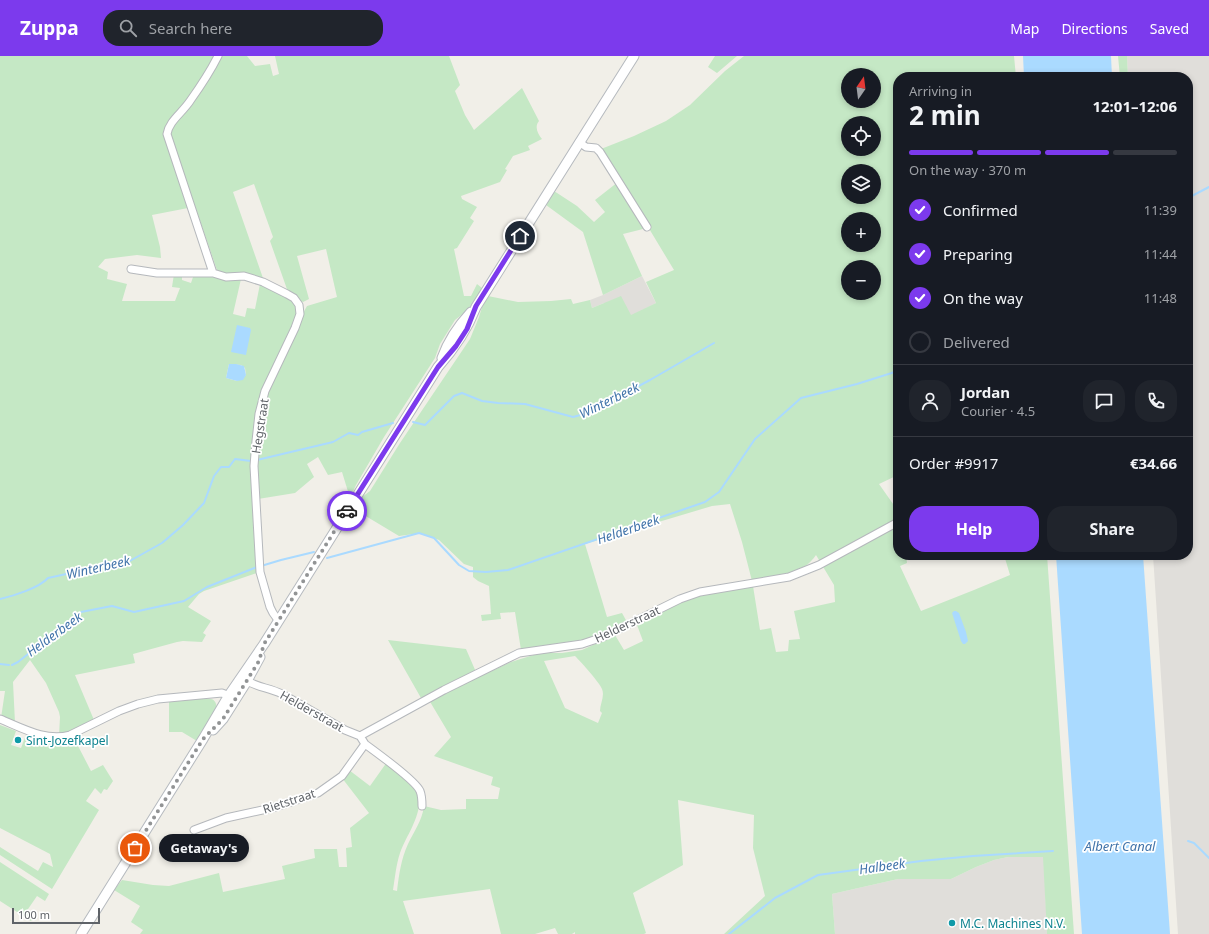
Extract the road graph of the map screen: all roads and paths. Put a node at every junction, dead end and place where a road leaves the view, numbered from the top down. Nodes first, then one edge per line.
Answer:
1 (218, 56) edge
2 (634, 56) edge
3 (579, 142) junction
4 (647, 227) dead end
5 (131, 269) dead end
6 (213, 273) junction
7 (893, 525) edge
8 (278, 620) junction
9 (244, 679) junction
10 (232, 697) junction
11 (0, 719) edge
12 (360, 736) junction
13 (365, 744) junction
14 (422, 806) dead end
15 (194, 830) dead end
16 (81, 934) edge

1 - 6 street
2 - 3 main road
3 - 4 street
3 - 8 main road
5 - 6 street, Hegstraat
6 - 8 street, Hegstraat
7 - 12 street, Helderstraat
8 - 9 main road
9 - 10 main road
9 - 12 street, Helderstraat
10 - 11 street
10 - 16 main road
12 - 13 street
13 - 14 street
13 - 15 street, Rietstraat

